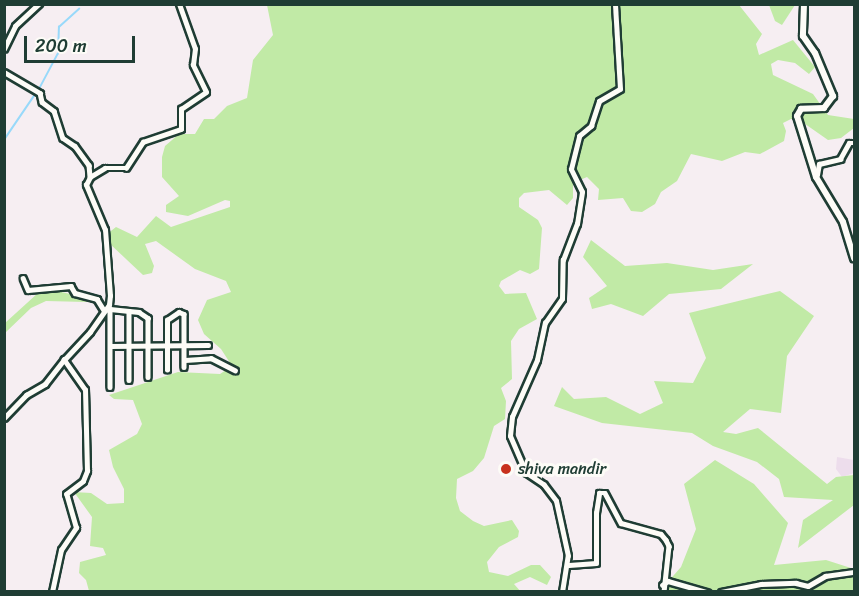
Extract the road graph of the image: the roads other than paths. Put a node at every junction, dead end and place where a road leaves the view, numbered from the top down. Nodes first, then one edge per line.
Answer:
1 (39, 4) edge
2 (179, 4) edge
3 (615, 4) edge
4 (804, 4) edge
5 (4, 49) edge
6 (4, 72) edge
7 (855, 144) edge
8 (90, 177) junction
9 (816, 177) junction
10 (855, 258) edge
11 (23, 278) dead end
12 (107, 309) junction
13 (129, 311) junction
14 (208, 345) dead end
15 (110, 346) junction
16 (128, 346) junction
17 (149, 346) junction
18 (166, 346) junction
19 (185, 346) junction
20 (64, 360) junction
21 (185, 360) junction
22 (184, 367) dead end
23 (167, 370) dead end
24 (235, 370) dead end
25 (148, 377) dead end
26 (129, 380) dead end
27 (110, 387) dead end
28 (4, 418) edge
29 (568, 562) junction
30 (855, 572) edge
31 (662, 585) junction
32 (52, 591) edge
33 (562, 591) edge
34 (664, 591) edge
35 (707, 591) edge
36 (721, 591) edge

1 - 5 street
2 - 8 street
3 - 29 street
4 - 9 street
6 - 8 street
7 - 9 street
8 - 12 street
9 - 10 street
11 - 12 street
12 - 13 street
12 - 15 street
12 - 20 street
13 - 16 street
13 - 17 street
14 - 19 street
15 - 16 street
15 - 27 street
16 - 17 street
16 - 26 street
17 - 18 street
17 - 25 street
18 - 19 street
18 - 19 street
18 - 23 street
19 - 21 street
20 - 28 street
20 - 32 street
21 - 22 street
21 - 24 street
29 - 31 street
29 - 33 street
30 - 36 street
31 - 34 street
31 - 35 street

